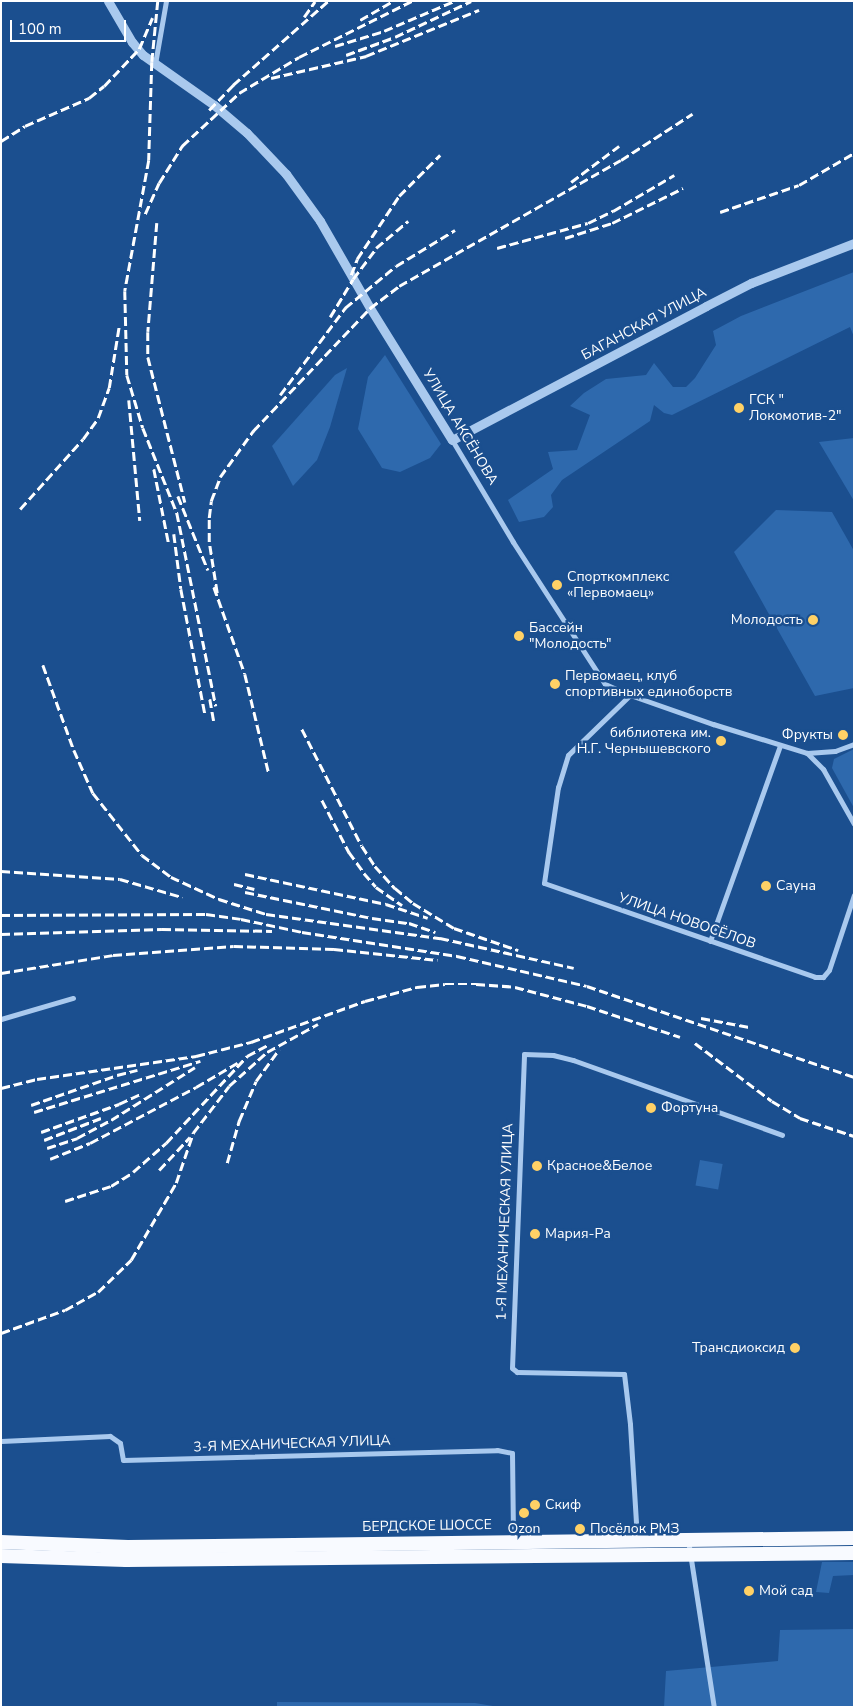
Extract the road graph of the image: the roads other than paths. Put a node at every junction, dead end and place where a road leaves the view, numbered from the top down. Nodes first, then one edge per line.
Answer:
1 (108, 1) edge
2 (166, 1) edge
3 (155, 64) junction
4 (854, 244) edge
5 (452, 440) junction
6 (630, 695) junction
7 (854, 744) edge
8 (780, 746) junction
9 (807, 753) junction
10 (854, 824) edge
11 (854, 895) edge
12 (710, 941) junction
13 (73, 998) dead end
14 (1, 1019) edge
15 (782, 1136) dead end
16 (1, 1441) edge
17 (854, 1538) edge
18 (637, 1540) junction
19 (688, 1540) junction
20 (513, 1541) junction
21 (1, 1542) edge
22 (854, 1552) edge
23 (689, 1554) junction
24 (636, 1555) junction
25 (1, 1556) edge
26 (714, 1707) edge

1 - 3 street, УЛИЦА АКСЁНОВА
2 - 3 street
3 - 5 street, УЛИЦА АКСЁНОВА
4 - 5 street, БАГАНСКАЯ УЛИЦА
5 - 6 street, УЛИЦА АКСЁНОВА
6 - 8 street, УЛИЦА АКСЁНОВА
6 - 12 street, УЛИЦА НОВОСЁЛОВ
7 - 9 street, УЛИЦА АКСЁНОВА
8 - 9 street, УЛИЦА АКСЁНОВА
8 - 12 street
9 - 10 street
11 - 12 street, УЛИЦА НОВОСЁЛОВ
13 - 14 street
15 - 18 street, 1-Я МЕХАНИЧЕСКАЯ УЛИЦА
16 - 20 street, 3-Я МЕХАНИЧЕСКАЯ УЛИЦА
17 - 19 highway, БЕРДСКОЕ ШОССЕ
18 - 19 highway, БЕРДСКОЕ ШОССЕ
18 - 20 highway, БЕРДСКОЕ ШОССЕ
18 - 24 street, 1-Я МЕХАНИЧЕСКАЯ УЛИЦА
19 - 23 street
20 - 21 highway, БЕРДСКОЕ ШОССЕ
22 - 23 highway
23 - 24 highway
23 - 26 street
24 - 25 highway

